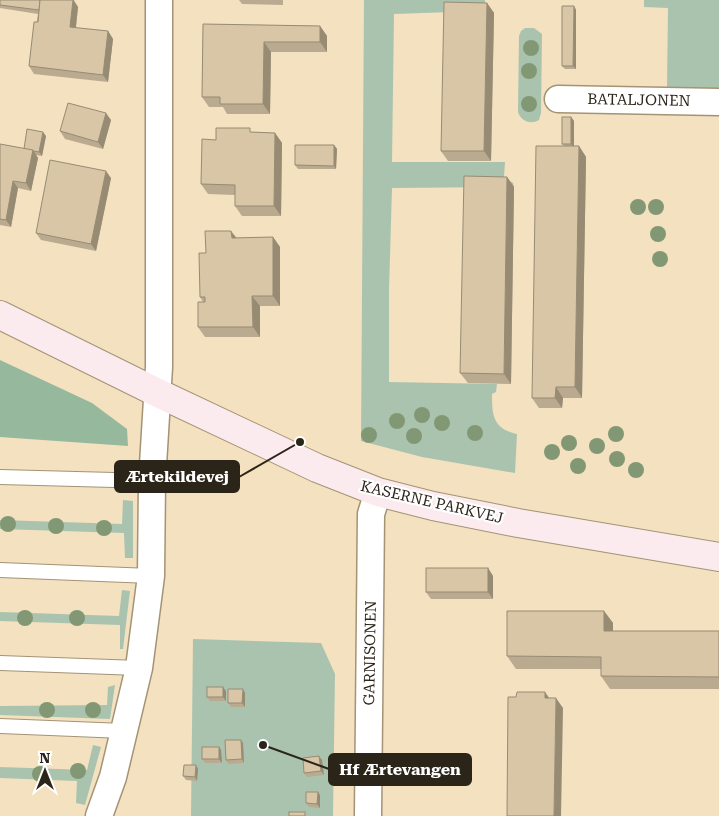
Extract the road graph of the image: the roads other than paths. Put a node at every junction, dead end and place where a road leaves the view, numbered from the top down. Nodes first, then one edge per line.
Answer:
1 (160, 0) edge
2 (558, 99) dead end
3 (719, 102) edge
4 (0, 315) edge
5 (158, 393) junction
6 (0, 477) edge
7 (152, 481) junction
8 (378, 492) junction
9 (719, 557) edge
10 (0, 570) edge
11 (151, 576) junction
12 (0, 663) edge
13 (139, 668) junction
14 (0, 726) edge
15 (124, 731) junction
16 (99, 816) edge
17 (368, 816) edge

1 - 5 street
2 - 3 street, BATALJONEN
4 - 5 street, KASERNE PARKVEJ
5 - 7 street
5 - 8 street, KASERNE PARKVEJ
6 - 7 lane
7 - 11 street
8 - 9 street, KASERNE PARKVEJ
8 - 17 street, GARNISONEN
10 - 11 lane
11 - 13 street
12 - 13 lane
13 - 15 street
14 - 15 lane
15 - 16 street

